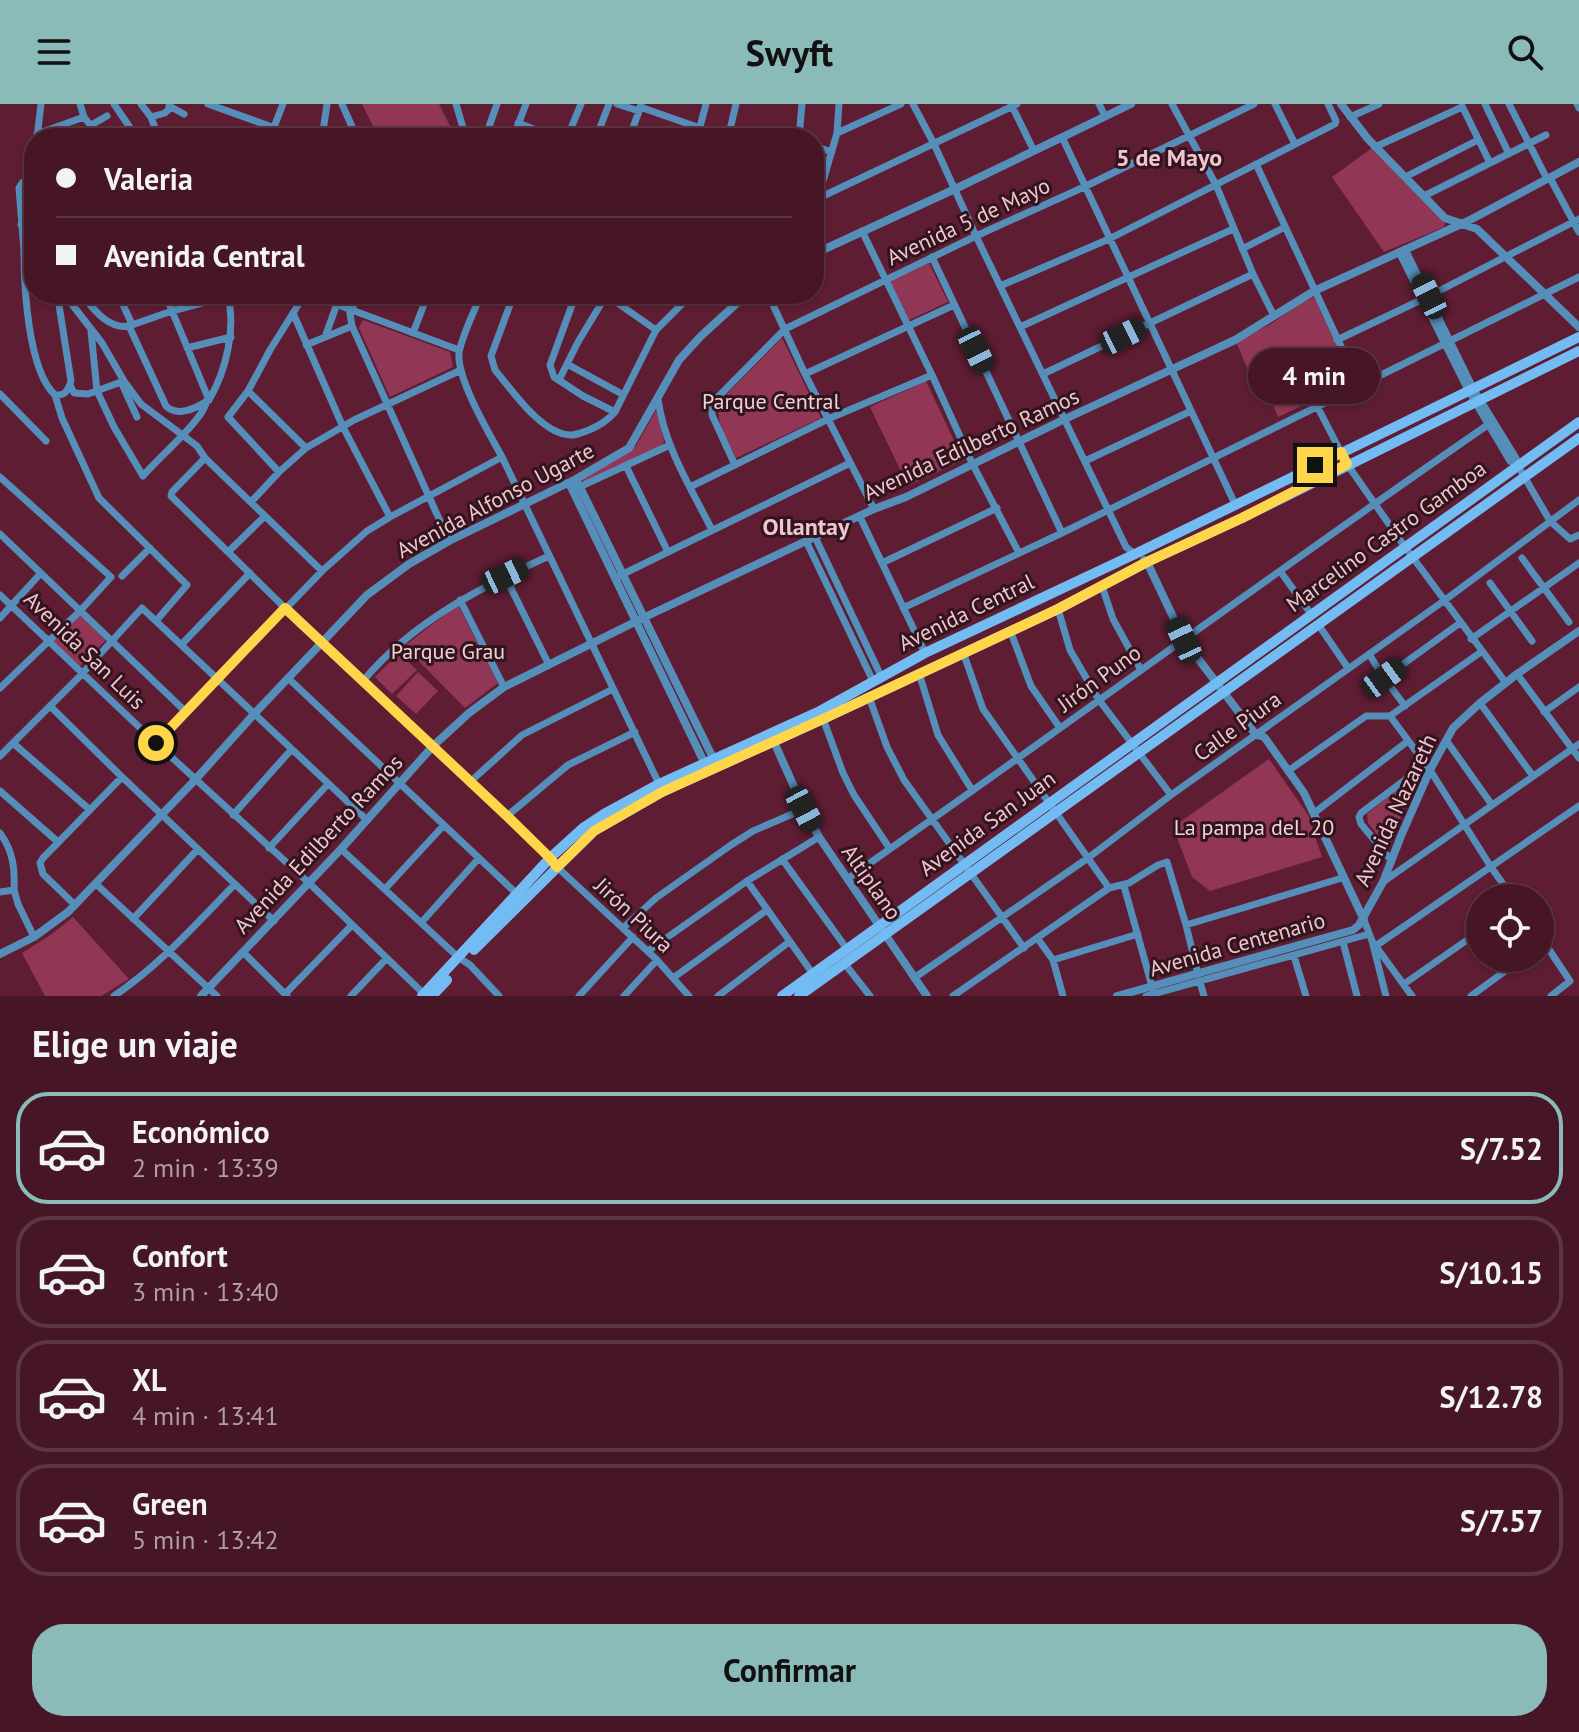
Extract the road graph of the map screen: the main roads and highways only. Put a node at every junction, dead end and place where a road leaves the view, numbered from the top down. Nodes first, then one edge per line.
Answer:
1 (1579, 337) edge
2 (1579, 351) edge
3 (1579, 422) edge
4 (1579, 438) edge
5 (1408, 552) junction
6 (1220, 688) junction
7 (822, 715) junction
8 (660, 788) junction
9 (553, 862) junction
10 (883, 930) junction
11 (461, 959) junction
12 (802, 992) edge
13 (426, 995) edge
14 (782, 996) edge

1 - 7 main road, Avenida Central
2 - 7 main road, Avenida Central
3 - 5 main road, Marcelino Castro Gamboa
4 - 5 main road, Marcelino Castro Gamboa
5 - 6 main road, Marcelino Castro Gamboa
6 - 10 main road, Avenida San Juan
6 - 10 main road, Avenida San Juan
7 - 8 main road, Avenida Central
7 - 8 main road, Avenida Central
8 - 9 main road, Avenida Central
9 - 11 main road, Avenida Central
9 - 11 main road, Avenida Central
10 - 12 main road, Avenida San Juan
10 - 12 main road, Avenida San Juan
11 - 13 main road, Avenida Central
12 - 14 main road, Avenida San Juan

